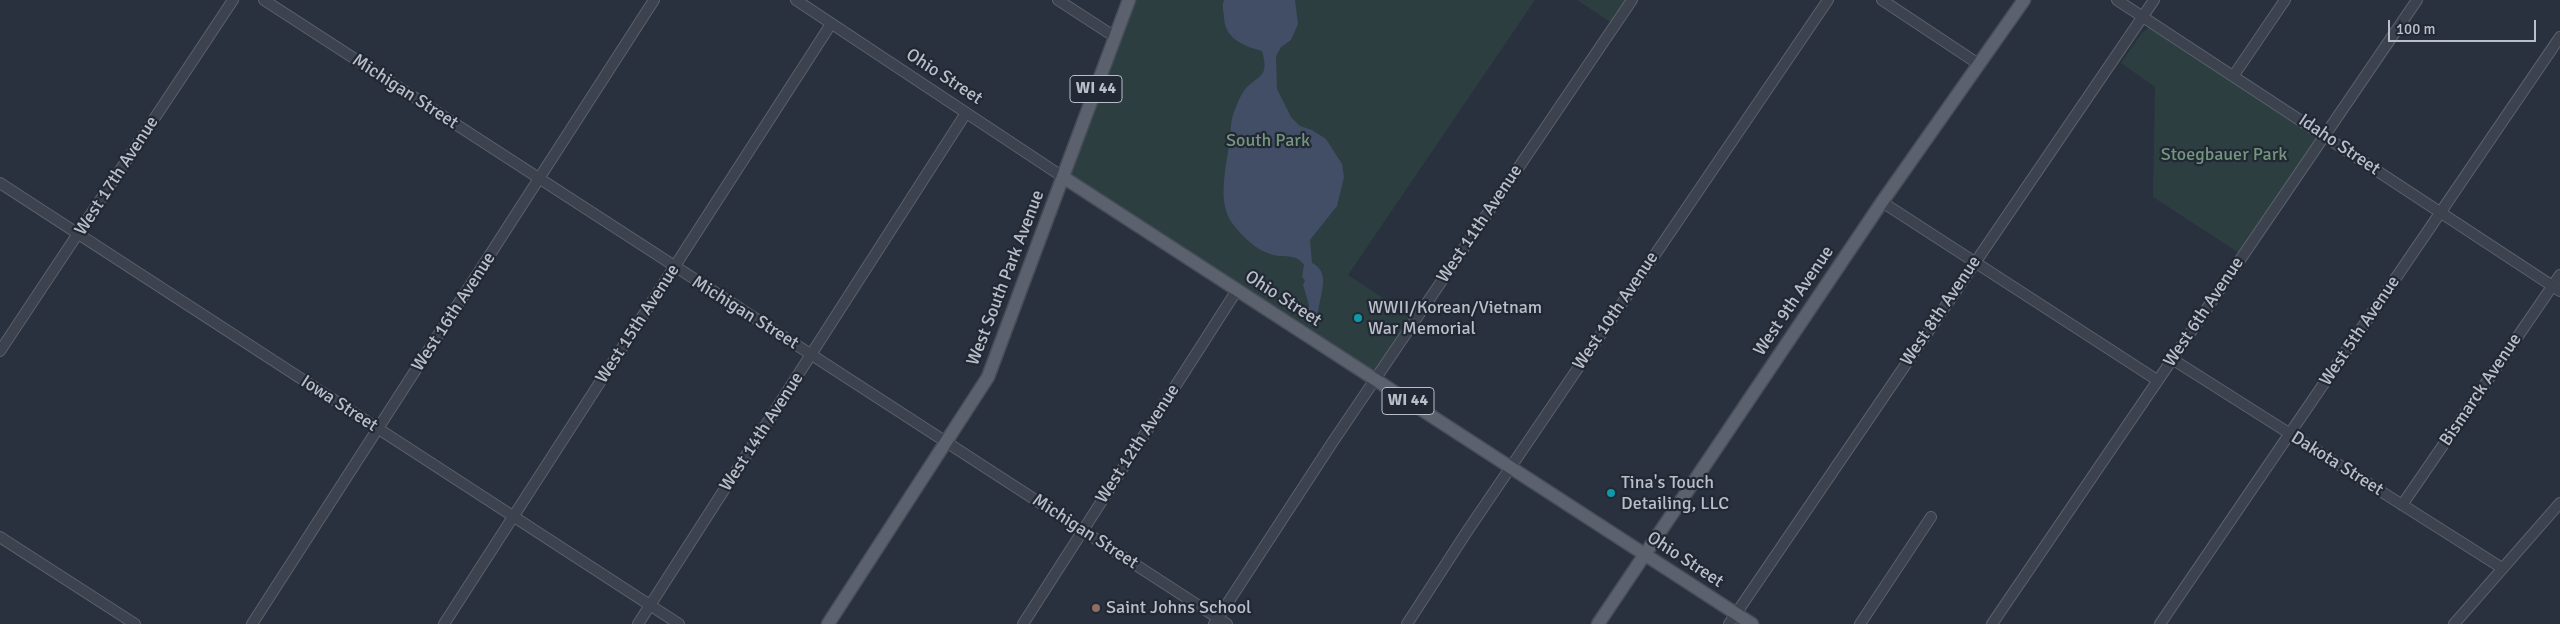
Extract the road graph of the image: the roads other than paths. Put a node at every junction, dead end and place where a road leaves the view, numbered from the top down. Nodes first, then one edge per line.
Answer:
1 (233, 0) edge
2 (264, 0) edge
3 (654, 0) edge
4 (796, 0) edge
5 (1058, 0) edge
6 (1129, 0) edge
7 (1632, 0) edge
8 (1828, 0) edge
9 (1882, 0) edge
10 (2024, 0) edge
11 (2117, 0) edge
12 (2154, 0) edge
13 (2285, 0) edge
14 (2417, 0) edge
15 (2142, 17) junction
16 (831, 24) junction
17 (1115, 37) junction
18 (2560, 37) edge
19 (1980, 65) junction
20 (2234, 76) junction
21 (966, 113) junction
22 (2324, 135) junction
23 (1063, 177) junction
24 (539, 179) junction
25 (0, 183) edge
26 (1882, 202) junction
27 (2441, 212) junction
28 (78, 234) junction
29 (1975, 261) junction
30 (675, 268) junction
31 (2560, 275) edge
32 (2556, 289) edge
33 (1237, 290) junction
34 (0, 351) edge
35 (812, 355) junction
36 (2172, 359) junction
37 (1375, 379) junction
38 (2157, 380) junction
39 (379, 430) junction
40 (2290, 434) junction
41 (946, 443) junction
42 (1510, 468) junction
43 (2560, 503) edge
44 (2402, 505) junction
45 (514, 516) junction
46 (1931, 517) dead end
47 (1083, 531) junction
48 (0, 537) edge
49 (1643, 554) junction
50 (2502, 568) junction
51 (650, 605) junction
52 (1733, 619) edge
53 (1216, 621) edge
54 (135, 624) edge
55 (252, 624) edge
56 (444, 624) edge
57 (638, 624) edge
58 (679, 624) edge
59 (828, 624) edge
60 (1023, 624) edge
61 (1227, 624) edge
62 (1407, 624) edge
63 (1598, 624) edge
64 (1752, 624) edge
65 (1860, 624) edge
66 (1992, 624) edge
67 (2160, 624) edge
68 (2454, 624) edge

1 - 28 street, West 17th Avenue
2 - 24 street, Michigan Street
3 - 24 street, West 16th Avenue
4 - 16 street, Ohio Street
5 - 17 street
6 - 17 main road, West South Park Avenue / WI 44
7 - 37 street, West 11th Avenue
8 - 42 street, West 10th Avenue
9 - 19 street
10 - 19 main road, West 9th Avenue
11 - 15 street, Idaho Street
12 - 15 street, West 8th Avenue
13 - 20 street
14 - 22 street, West 6th Avenue
15 - 20 street, Idaho Street
15 - 29 street, West 8th Avenue
16 - 21 street, Ohio Street
16 - 30 street, West 15th Avenue
17 - 23 main road, West South Park Avenue / WI 44
18 - 27 street, West 5th Avenue
19 - 26 main road, West 9th Avenue
20 - 22 street, Idaho Street
21 - 23 street, Ohio Street
21 - 35 street, West 14th Avenue
22 - 27 street, Idaho Street
22 - 36 street, West 6th Avenue
23 - 33 main road, Ohio Street / WI 44
23 - 41 main road, West South Park Avenue
24 - 30 street, Michigan Street
24 - 39 street, West 16th Avenue
25 - 28 street, Iowa Street
26 - 29 street
26 - 49 main road, West 9th Avenue
27 - 32 street, Idaho Street
27 - 40 street, West 5th Avenue
28 - 34 street, West 17th Avenue
28 - 39 street, Iowa Street
29 - 38 street
29 - 52 street, West 8th Avenue
30 - 35 street, Michigan Street
30 - 45 street, West 15th Avenue
31 - 32 street, Bismarck Avenue
32 - 44 street, Bismarck Avenue
33 - 37 main road, Ohio Street / WI 44
33 - 47 street, West 12th Avenue
35 - 41 street, Michigan Street
35 - 51 street, West 14th Avenue
36 - 38 street, West 6th Avenue
36 - 40 street, Dakota Street
37 - 42 main road, Ohio Street / WI 44
37 - 53 street, West 11th Avenue
38 - 66 street, West 6th Avenue
39 - 45 street, Iowa Street
39 - 55 street, West 16th Avenue
40 - 44 street, Dakota Street
40 - 67 street, West 5th Avenue
41 - 47 street, Michigan Street
41 - 59 main road, West South Park Avenue
42 - 49 main road, Ohio Street / WI 44
42 - 62 street, West 10th Avenue
43 - 50 street
44 - 50 street, Dakota Street
45 - 51 street, Iowa Street
45 - 56 street, West 15th Avenue
46 - 65 street
47 - 53 street, Michigan Street
47 - 60 street, West 12th Avenue
48 - 54 street
49 - 52 main road, Ohio Street / WI 44
49 - 63 main road, West 9th Avenue
50 - 68 street
51 - 57 street, West 14th Avenue
51 - 58 street, Iowa Street
52 - 64 main road, Ohio Street / WI 44
53 - 61 street, Michigan Street

